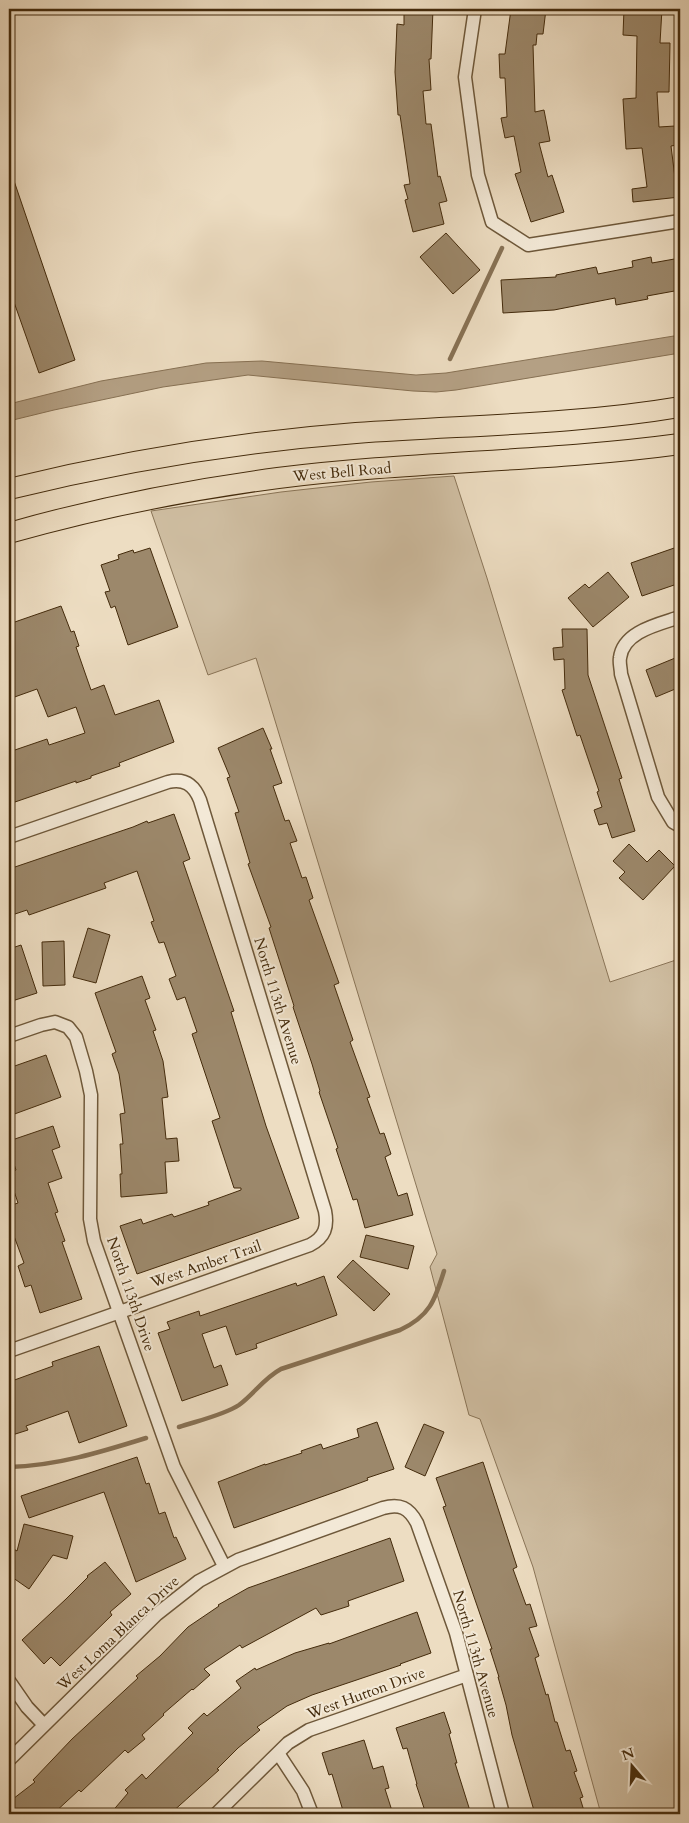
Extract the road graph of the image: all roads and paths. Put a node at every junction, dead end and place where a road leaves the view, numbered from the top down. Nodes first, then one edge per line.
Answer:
1 (475, 9) edge
2 (680, 221) edge
3 (680, 407) edge
4 (680, 444) edge
5 (9, 489) edge
6 (9, 533) edge
7 (680, 617) edge
8 (676, 824) edge
9 (9, 837) edge
10 (9, 1036) edge
11 (325, 1232) joint
12 (120, 1312) junction
13 (9, 1351) edge
14 (405, 1508) joint
15 (224, 1566) junction
16 (467, 1674) junction
17 (9, 1680) edge
18 (44, 1725) junction
19 (278, 1752) junction
20 (9, 1760) edge
21 (216, 1814) edge
22 (312, 1814) edge
23 (503, 1814) edge

1 - 2 street
3 - 5 main road
4 - 6 main road, West Bell Road
7 - 8 street
9 - 11 street, North 113th Avenue
10 - 12 street, North 113th Drive
11 - 12 street, West Amber Trail
12 - 13 street, West Amber Trail
12 - 15 street, North 113th Drive
14 - 15 street, West Loma Blanca Drive
14 - 16 street, North 113th Avenue
15 - 18 street, West Loma Blanca Drive
16 - 19 street, West Hutton Drive
16 - 23 street, North 113th Avenue
17 - 18 street
18 - 20 street, West Loma Blanca Drive
19 - 21 street, West Hutton Drive
19 - 22 street

